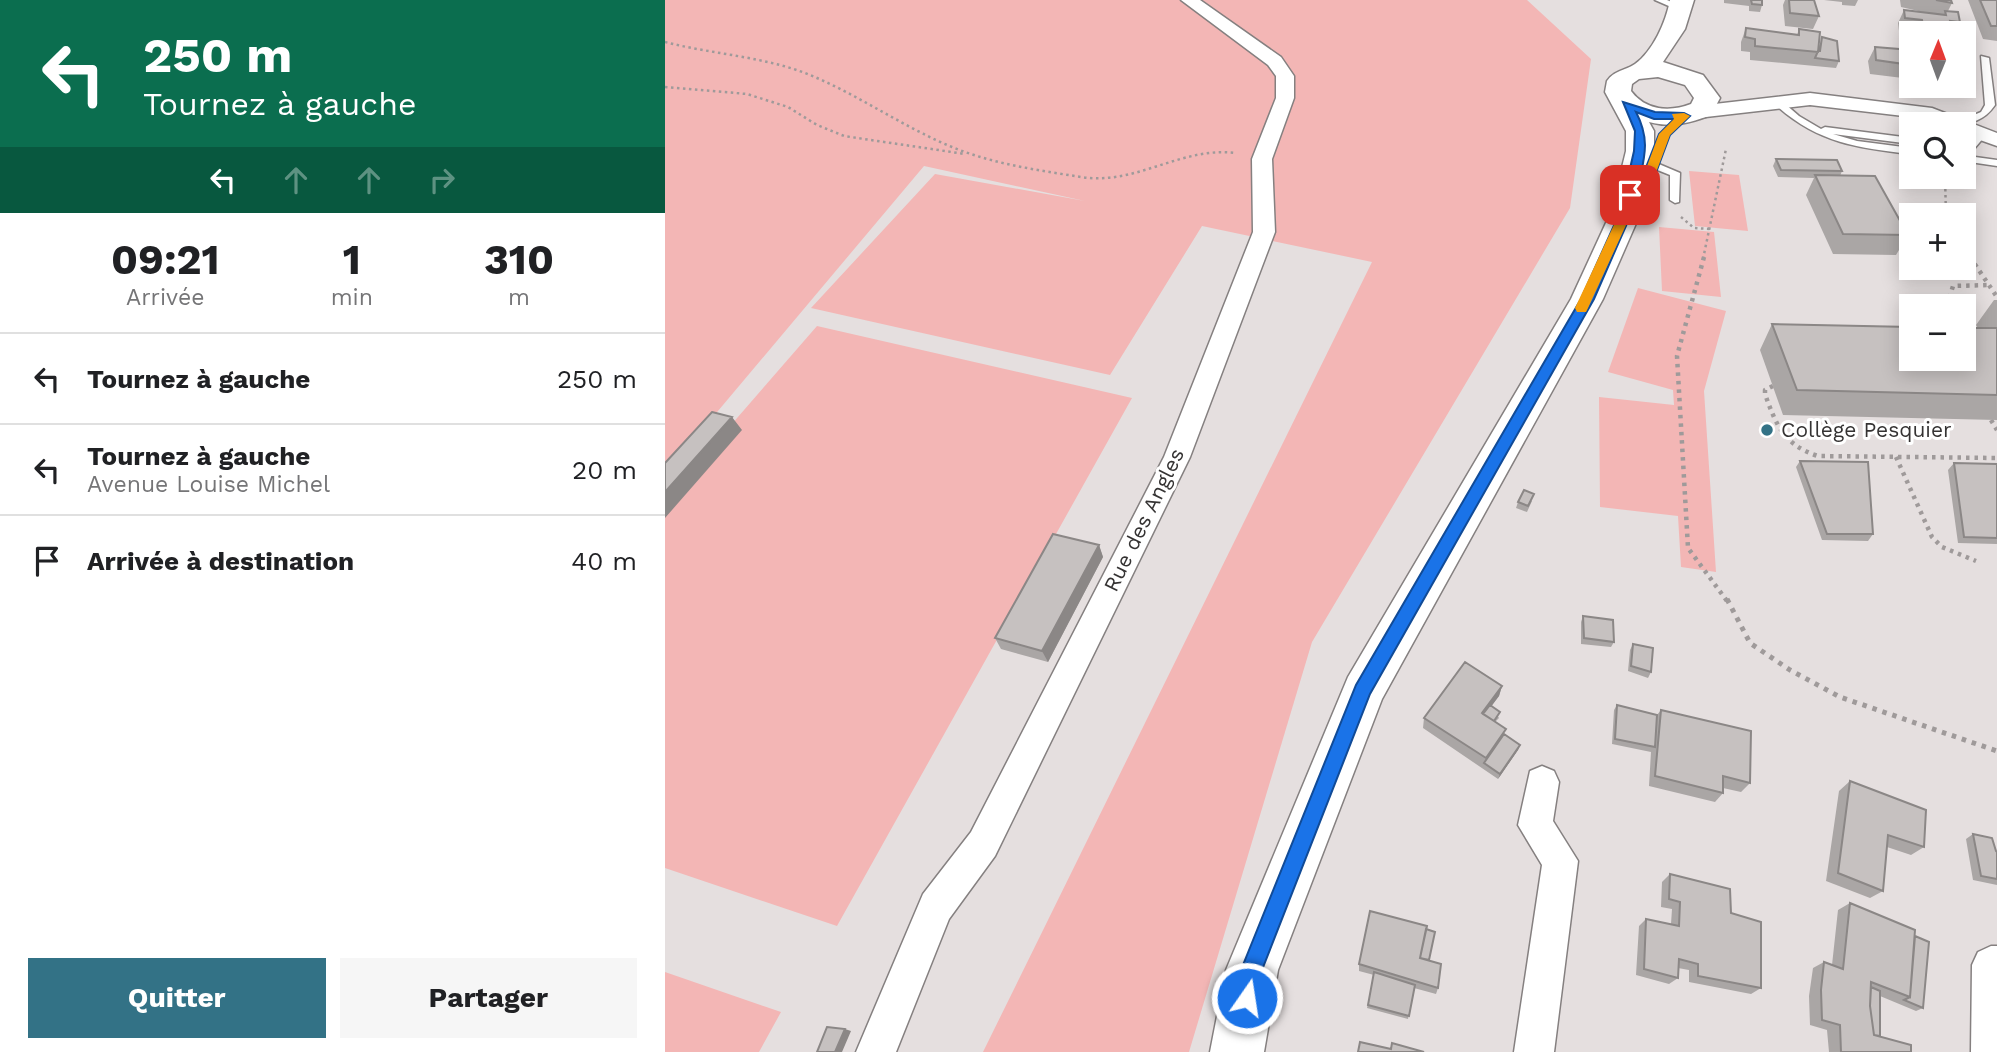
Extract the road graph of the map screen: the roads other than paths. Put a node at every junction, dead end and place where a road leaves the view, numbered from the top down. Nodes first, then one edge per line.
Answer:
1 (1189, 0) edge
2 (1675, 6) edge
3 (1984, 58) dead end
4 (1643, 69) junction
5 (1693, 79) junction
6 (1787, 103) junction
7 (1626, 104) junction
8 (1917, 112) edge
9 (1690, 114) junction
10 (1976, 117) edge
11 (1810, 128) junction
12 (1899, 139) edge
13 (1976, 148) edge
14 (1899, 150) edge
15 (1997, 163) edge
16 (1654, 165) junction
17 (1675, 200) road end
18 (1626, 212) junction
19 (1542, 782) dead end
20 (1997, 965) edge
21 (876, 1052) edge
22 (1237, 1052) edge
23 (1534, 1052) edge
24 (1991, 1052) edge

1 - 21 street, Rue des Angles
2 - 4 street
2 - 5 street
3 - 10 lane
4 - 5 street
4 - 7 street
5 - 6 street
5 - 9 street
6 - 8 street
6 - 9 street
6 - 11 lane
7 - 9 street
7 - 18 street
9 - 16 street
11 - 12 lane
11 - 14 lane
13 - 15 lane
16 - 17 lane
16 - 18 street
18 - 22 street
19 - 23 street
20 - 24 street

